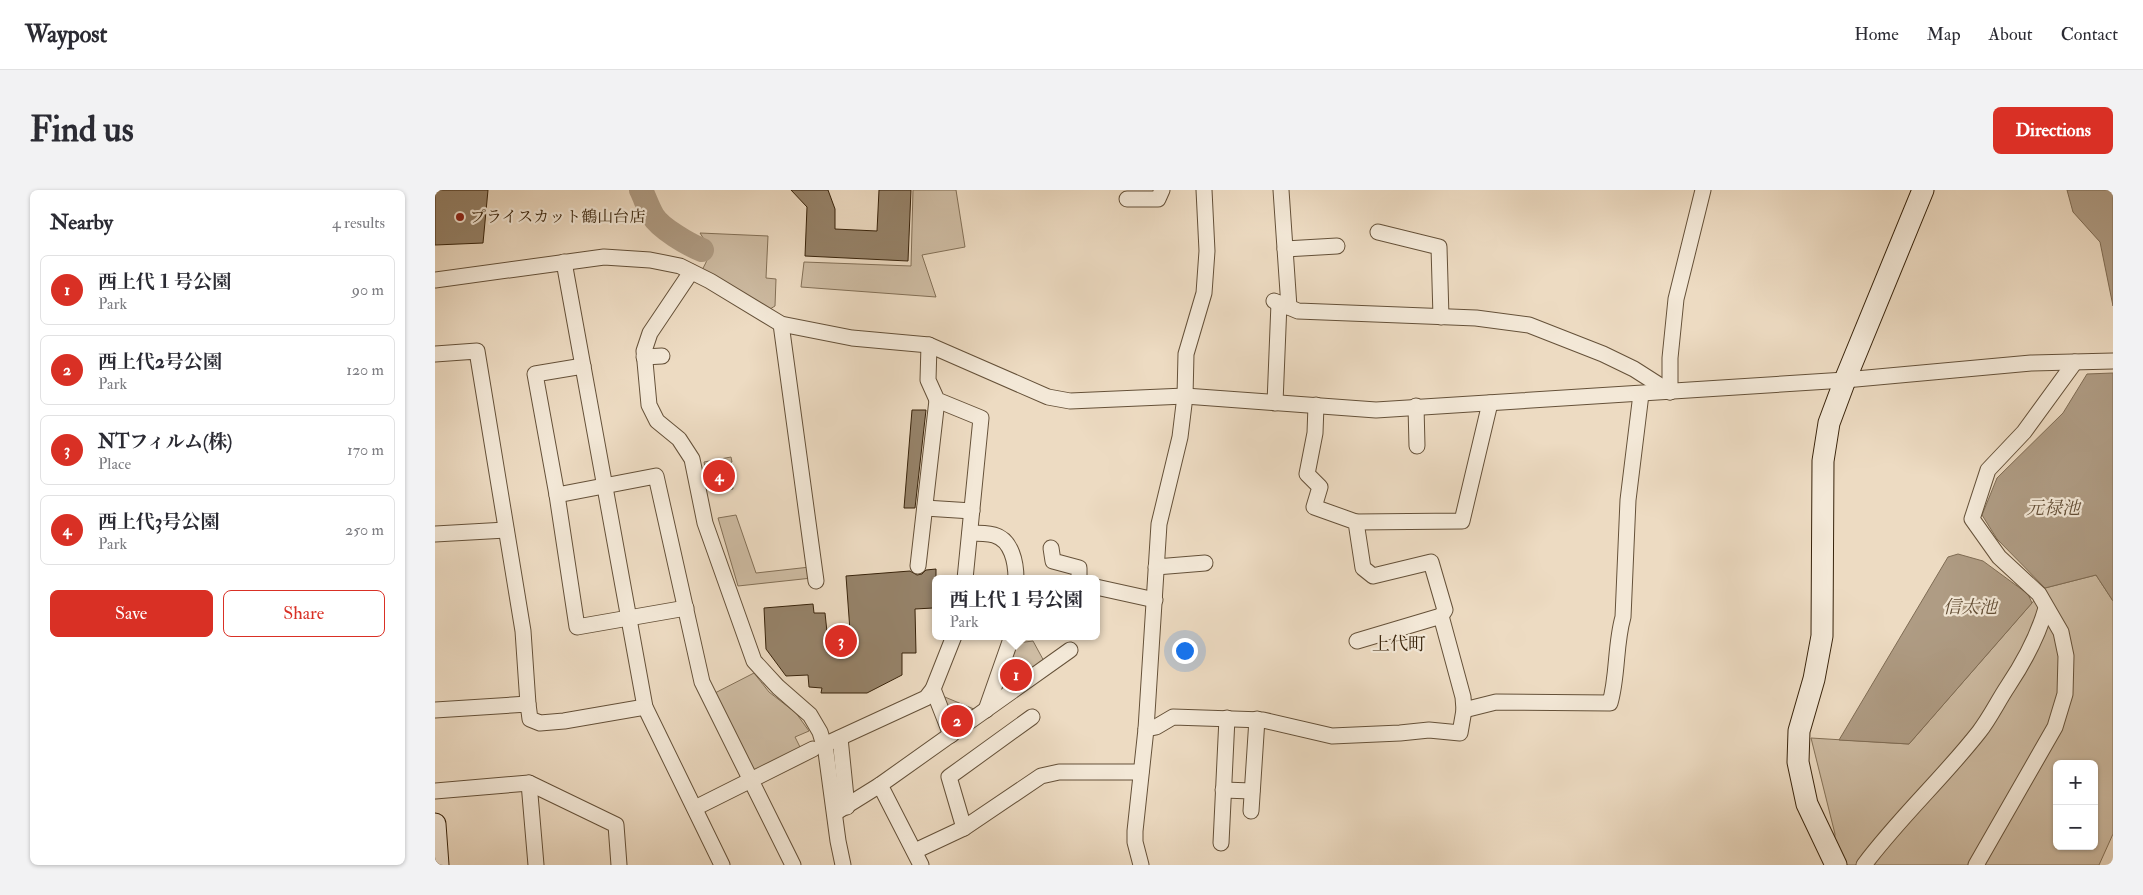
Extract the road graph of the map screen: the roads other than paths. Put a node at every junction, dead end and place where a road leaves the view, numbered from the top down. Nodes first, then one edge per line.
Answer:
1 (1162, 190) edge
2 (1204, 190) edge
3 (1281, 190) edge
4 (1703, 190) edge
5 (1923, 190) edge
6 (1127, 199) dead end
7 (1377, 232) dead end
8 (1337, 246) dead end
9 (1285, 249) junction
10 (564, 262) junction
11 (691, 272) junction
12 (435, 280) edge
13 (1281, 304) junction
14 (1441, 317) junction
15 (781, 324) junction
16 (929, 345) junction
17 (435, 354) edge
18 (662, 356) dead end
19 (643, 357) junction
20 (2113, 361) edge
21 (2075, 362) junction
22 (583, 366) junction
23 (1845, 380) junction
24 (1670, 392) junction
25 (1641, 394) junction
26 (1185, 396) junction
27 (937, 400) junction
28 (1275, 403) junction
29 (1490, 403) junction
30 (1316, 405) junction
31 (1416, 406) junction
32 (1417, 446) dead end
33 (605, 485) junction
34 (557, 495) junction
35 (925, 508) junction
36 (972, 511) junction
37 (1356, 522) junction
38 (506, 530) junction
39 (970, 533) junction
40 (435, 534) edge
41 (1051, 548) dead end
42 (1205, 563) dead end
43 (918, 566) dead end
44 (1155, 567) junction
45 (965, 575) edge
46 (1015, 575) edge
47 (1079, 575) edge
48 (815, 582) dead end
49 (1100, 587) edge
50 (1155, 600) junction
51 (686, 608) junction
52 (2046, 608) junction
53 (1441, 616) junction
54 (628, 618) junction
55 (952, 640) edge
56 (1011, 640) edge
57 (1357, 641) dead end
58 (1070, 650) dead end
59 (933, 689) junction
60 (528, 704) junction
61 (645, 707) junction
62 (435, 710) edge
63 (986, 710) junction
64 (1464, 710) junction
65 (1032, 717) dead end
66 (1227, 718) junction
67 (1257, 719) junction
68 (1146, 728) junction
69 (951, 735) junction
70 (840, 738) junction
71 (818, 747) junction
72 (1141, 772) junction
73 (751, 779) junction
74 (529, 783) junction
75 (880, 785) junction
76 (1223, 790) junction
77 (435, 791) edge
78 (1252, 791) junction
79 (695, 808) junction
80 (841, 810) junction
81 (1251, 811) dead end
82 (435, 824) edge
83 (964, 828) junction
84 (1221, 843) dead end
85 (918, 858) edge
86 (438, 865) edge
87 (536, 865) edge
88 (619, 865) edge
89 (722, 865) edge
90 (793, 865) edge
91 (843, 865) edge
92 (1141, 865) edge
93 (1836, 865) edge
94 (1864, 865) edge
95 (1976, 865) edge

1 - 6 street
2 - 26 street
3 - 9 street
4 - 24 street
5 - 23 street
7 - 14 street
8 - 9 street
9 - 13 street
10 - 11 street
10 - 12 street
10 - 22 street
11 - 15 street
11 - 19 street
13 - 14 street
13 - 28 street
14 - 24 street
15 - 16 street
15 - 48 street
16 - 26 street
16 - 27 street
17 - 38 street
18 - 19 street
19 - 71 street
20 - 21 street
21 - 23 street
21 - 52 street
22 - 33 street
22 - 34 street
23 - 24 street
23 - 93 street
24 - 25 street
25 - 29 street
25 - 64 street
26 - 28 street
26 - 44 street
27 - 35 street
27 - 36 street
28 - 30 street
29 - 31 street
29 - 37 street
30 - 31 street
30 - 37 street
31 - 32 street
33 - 34 street
33 - 51 street
33 - 54 street
34 - 54 street
35 - 36 street
35 - 43 street
36 - 39 street
37 - 53 street
38 - 40 street
38 - 60 street
39 - 45 street
39 - 46 street
41 - 47 street
42 - 44 street
44 - 50 street
49 - 50 street
50 - 68 street
51 - 54 street
51 - 73 street
52 - 94 street
52 - 95 street
53 - 57 street
53 - 64 street
54 - 61 street
55 - 59 street
56 - 63 street
58 - 63 street
59 - 69 street
59 - 70 street
60 - 61 street
60 - 62 street
61 - 79 street
63 - 69 street
64 - 67 street
65 - 83 street
66 - 67 street
66 - 68 street
66 - 76 street
67 - 78 street
68 - 72 street
69 - 75 street
70 - 71 street
70 - 80 street
71 - 73 street
71 - 80 street
72 - 83 street
72 - 92 street
73 - 79 street
73 - 90 street
74 - 77 street
74 - 87 street
74 - 88 street
75 - 80 street
75 - 85 street
76 - 78 street
76 - 84 street
78 - 81 street
79 - 89 street
80 - 91 street
82 - 86 street
83 - 85 street

